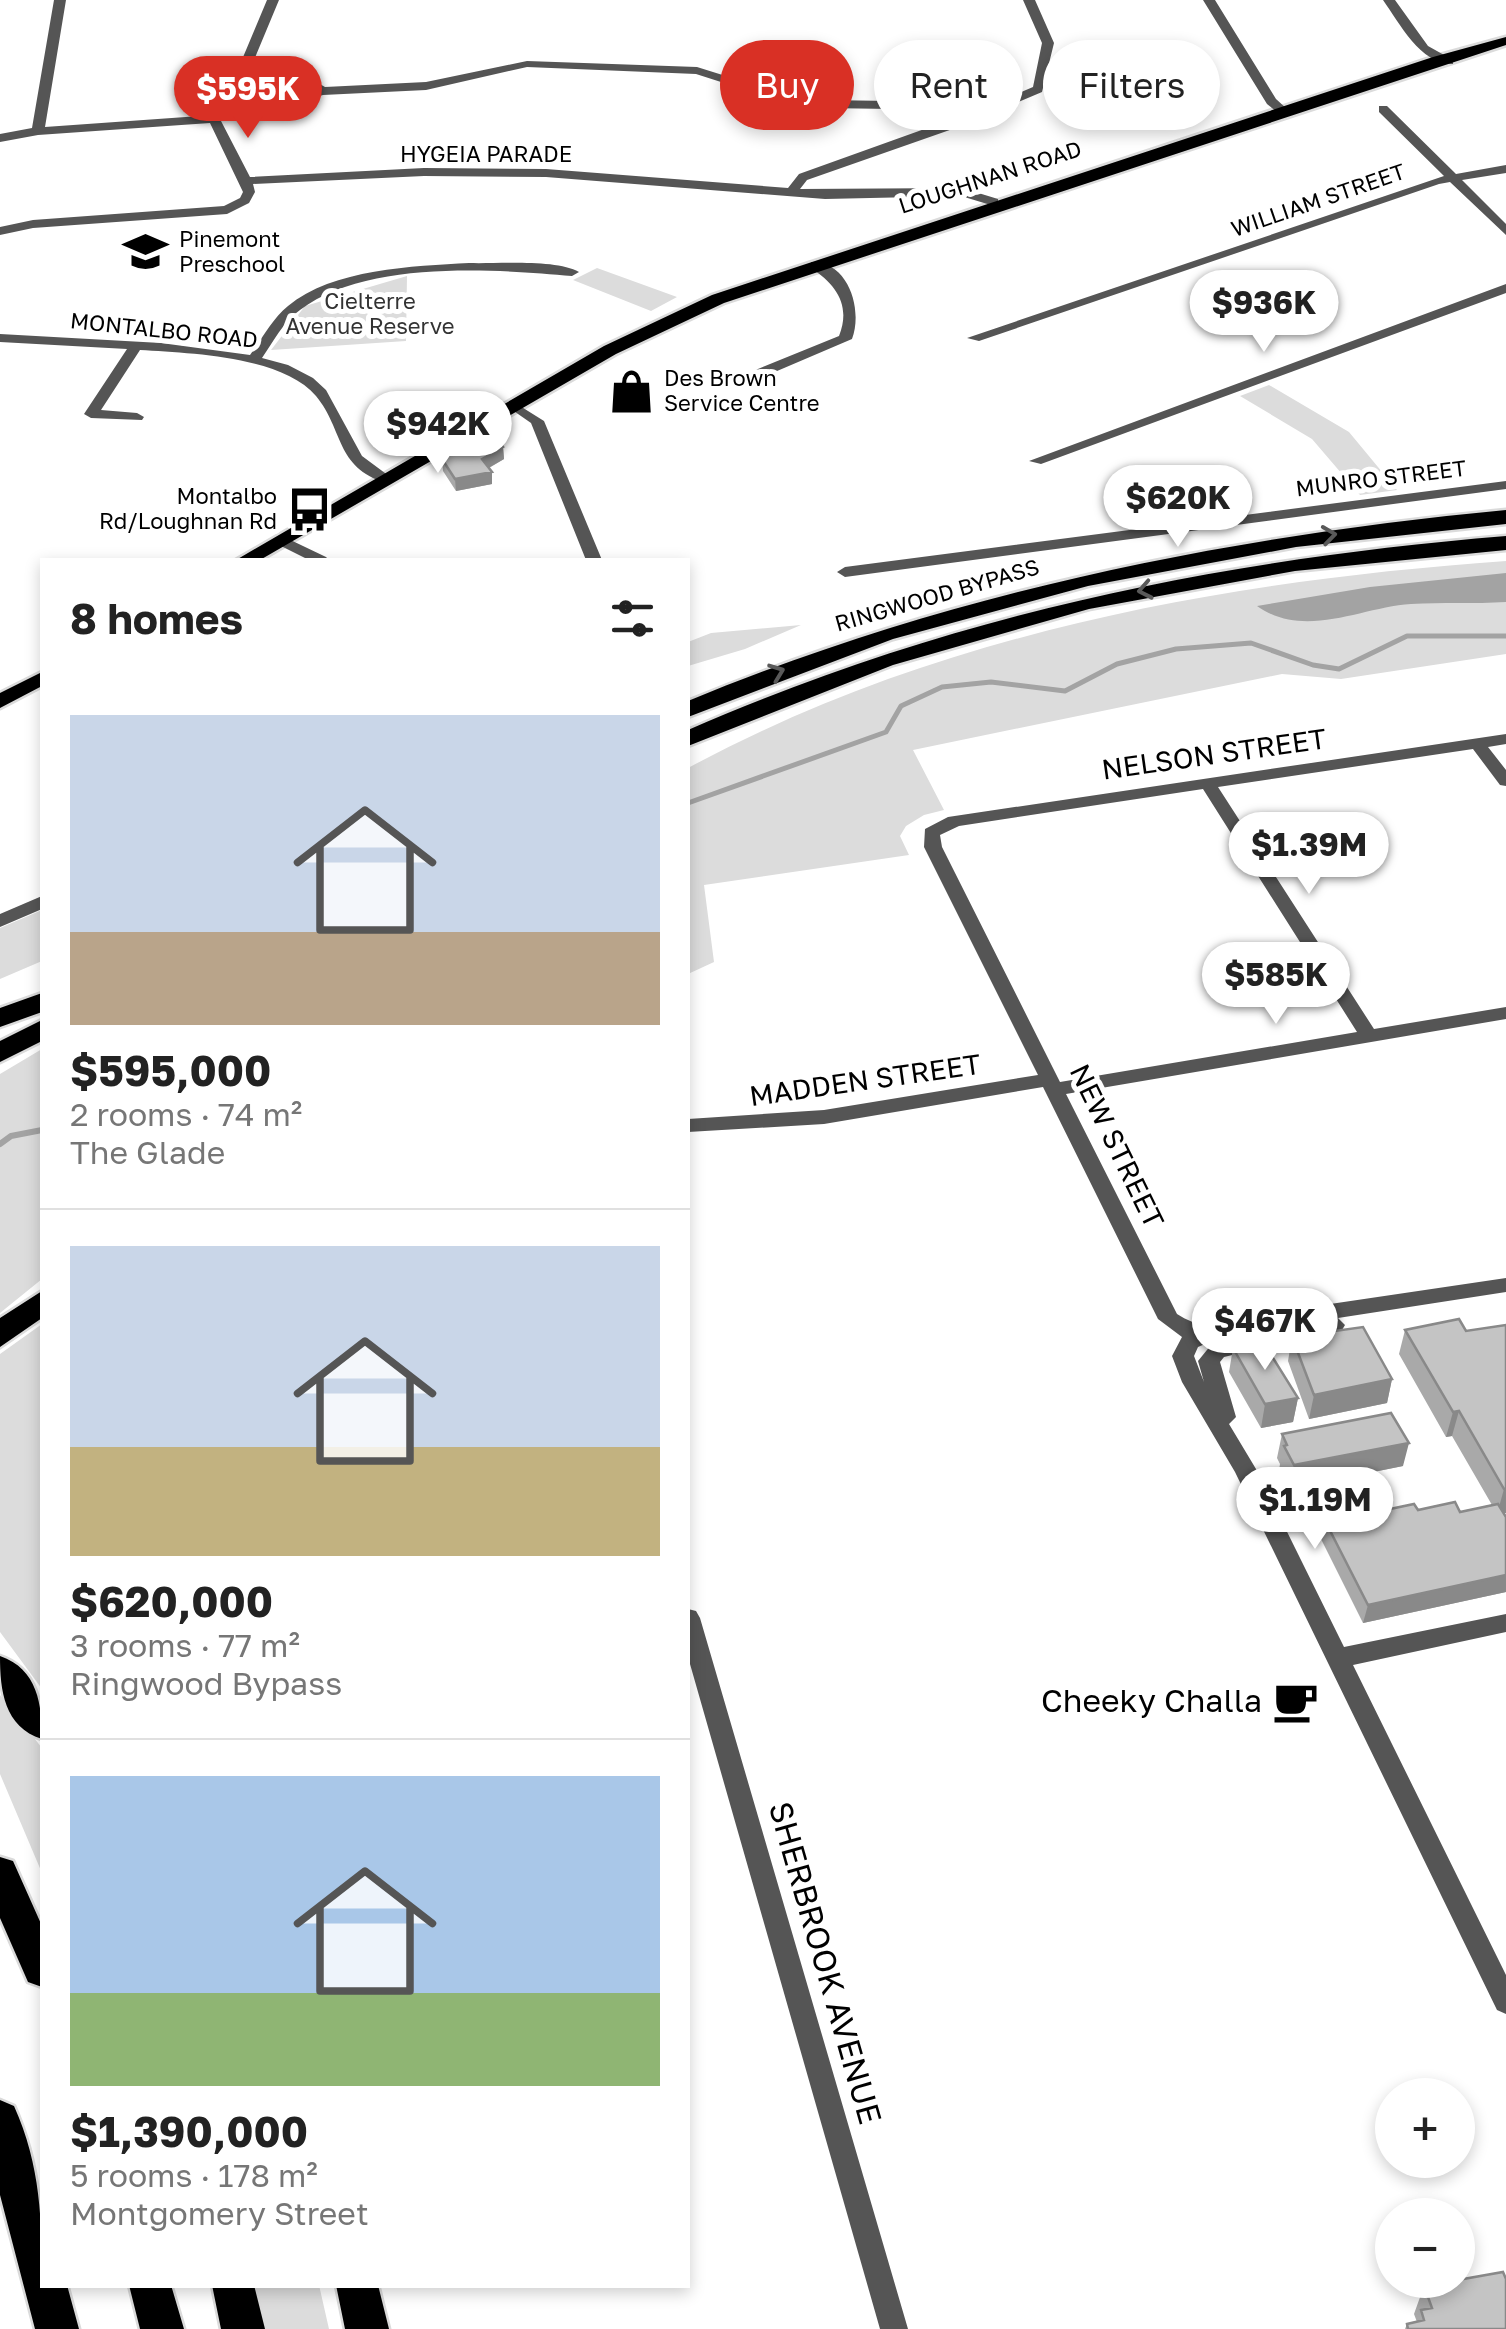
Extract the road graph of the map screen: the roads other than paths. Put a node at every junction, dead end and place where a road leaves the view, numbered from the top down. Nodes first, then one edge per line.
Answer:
1 (60, 0) edge
2 (273, 0) edge
3 (1029, 0) edge
4 (1209, 0) edge
5 (1389, 0) edge
6 (1506, 41) edge
7 (1447, 60) junction
8 (322, 91) junction
9 (1023, 97) edge
10 (874, 105) edge
11 (1281, 109) junction
12 (1383, 110) dead end
13 (214, 119) junction
14 (936, 130) edge
15 (38, 131) junction
16 (0, 138) edge
17 (1506, 169) edge
18 (1451, 177) junction
19 (246, 181) junction
20 (792, 192) junction
21 (994, 202) junction
22 (0, 231) edge
23 (1506, 231) edge
24 (816, 264) junction
25 (572, 272) dead end
26 (1506, 288) edge
27 (0, 338) edge
28 (974, 338) dead end
29 (134, 348) junction
30 (610, 350) junction
31 (254, 359) junction
32 (758, 374) dead end
33 (512, 406) junction
34 (137, 416) dead end
35 (1036, 462) dead end
36 (386, 479) junction
37 (1506, 484) edge
38 (1506, 517) edge
39 (280, 540) junction
40 (1506, 543) edge
41 (249, 558) edge
42 (316, 558) edge
43 (593, 558) edge
44 (845, 572) dead end
45 (834, 678) junction
46 (40, 679) edge
47 (0, 702) edge
48 (690, 709) edge
49 (690, 738) edge
50 (1506, 738) edge
51 (1477, 743) junction
52 (690, 747) edge
53 (1506, 781) edge
54 (1208, 784) junction
55 (933, 830) joint
56 (40, 903) edge
57 (0, 921) edge
58 (40, 1003) edge
59 (1506, 1013) edge
60 (0, 1018) edge
61 (40, 1030) edge
62 (1369, 1036) junction
63 (0, 1053) edge
64 (1052, 1085) junction
65 (690, 1126) edge
66 (1506, 1285) edge
67 (1427, 1300) junction
68 (40, 1304) edge
69 (1334, 1325) junction
70 (0, 1334) edge
71 (1198, 1337) junction
72 (1213, 1356) junction
73 (1245, 1469) junction
74 (1506, 1623) edge
75 (690, 1625) edge
76 (1338, 1658) junction
77 (0, 1671) edge
78 (40, 1721) edge
79 (0, 1873) edge
80 (40, 1965) edge
81 (1506, 2002) edge
82 (0, 2119) edge
83 (40, 2265) edge
84 (47, 2288) edge
85 (151, 2288) edge
86 (234, 2288) edge
87 (358, 2288) edge
88 (56, 2329) edge
89 (162, 2329) edge
90 (242, 2329) edge
91 (367, 2329) edge
92 (894, 2329) edge

1 - 15 street
2 - 8 street
3 - 9 street
4 - 11 street
5 - 7 street
6 - 7 main road, LOUGHNAN ROAD
7 - 11 main road, LOUGHNAN ROAD
7 - 24 main road, LOUGHNAN ROAD
8 - 10 street
8 - 13 street
11 - 21 main road, LOUGHNAN ROAD
12 - 18 street
13 - 15 street
13 - 19 street
14 - 20 street
15 - 16 street
17 - 18 street, WILLIAM STREET
18 - 23 street
18 - 28 street, WILLIAM STREET
19 - 20 street, HYGEIA PARADE
19 - 22 street
20 - 21 street, HYGEIA PARADE
21 - 30 main road, LOUGHNAN ROAD
24 - 30 main road, LOUGHNAN ROAD
24 - 32 street
25 - 31 street
26 - 35 street
27 - 29 street, MONTALBO ROAD
29 - 31 street, MONTALBO ROAD
29 - 34 street
30 - 33 main road, LOUGHNAN ROAD
31 - 36 street, MONTALBO ROAD
33 - 36 main road, LOUGHNAN ROAD
33 - 43 street
36 - 39 main road, LOUGHNAN ROAD
37 - 44 street, MUNRO STREET
48 -> 38 highway, RINGWOOD BYPASS
39 - 41 main road, LOUGHNAN ROAD
39 - 42 street
40 -> 45 highway, RINGWOOD BYPASS
45 - 49 highway
45 - 52 highway
46 - 47 main road
50 - 51 street, NELSON STREET
51 - 53 street
51 - 54 street, NELSON STREET
54 - 55 street, NELSON STREET
54 - 62 street
55 - 64 street, NEW STREET
56 - 57 street
58 - 60 highway
59 - 62 street, MADDEN STREET
61 - 63 highway
62 - 64 street, MADDEN STREET
64 - 65 street, MADDEN STREET
64 - 71 street, NEW STREET
66 - 67 street
67 - 69 street
67 - 71 street
68 - 70 highway
69 - 71 street
69 - 72 street
71 - 72 street
71 - 73 street
72 - 73 street
73 - 76 street
74 - 76 street
75 - 92 street, SHERBROOK AVENUE
76 - 81 street
77 - 78 highway
79 - 80 highway
82 - 83 highway
84 - 88 highway
85 - 89 highway
86 - 90 highway
87 - 91 highway

